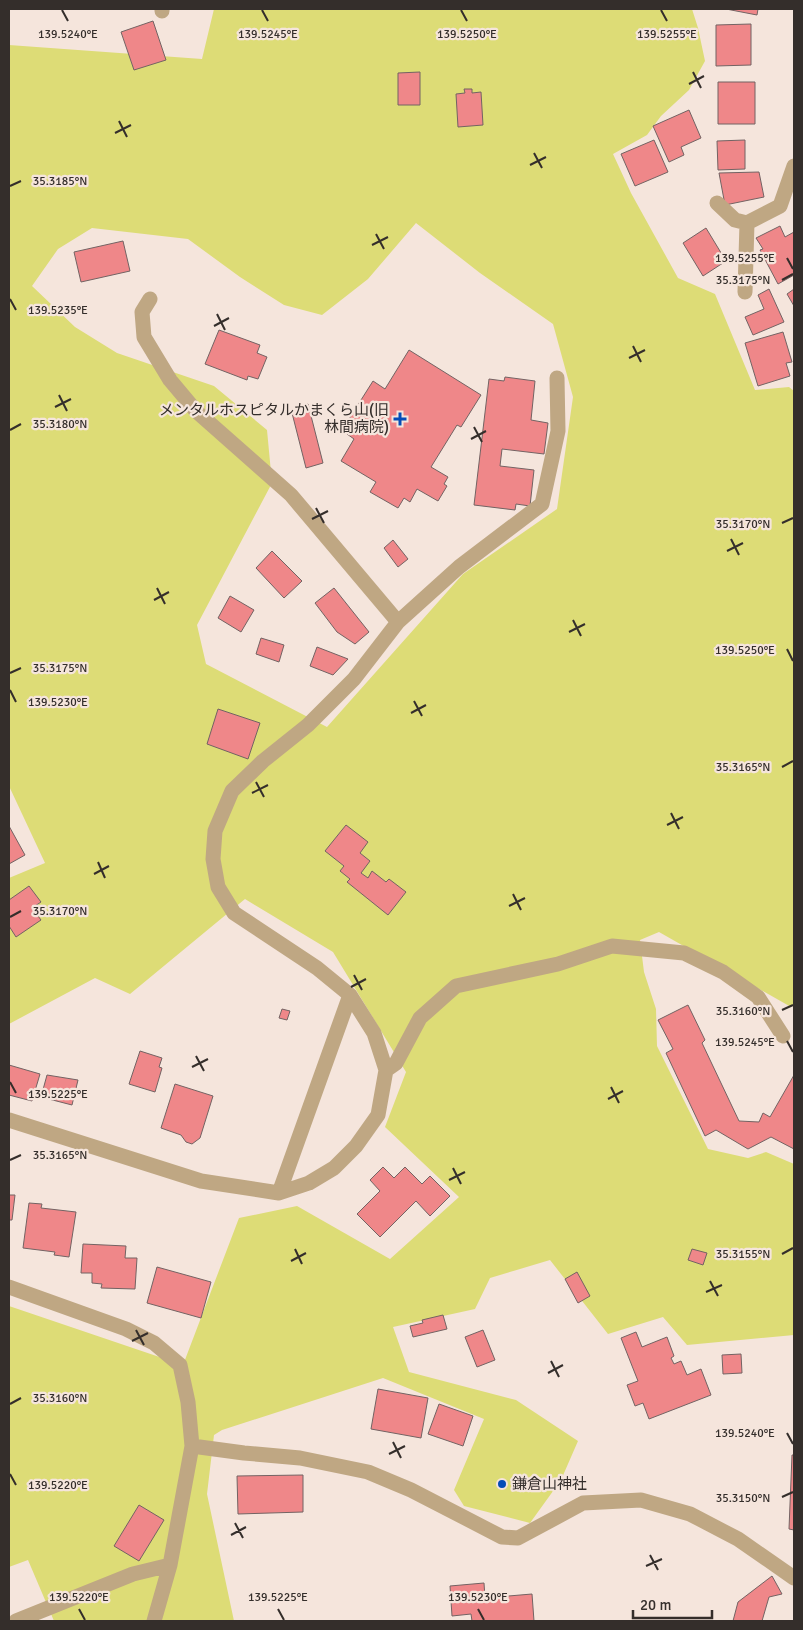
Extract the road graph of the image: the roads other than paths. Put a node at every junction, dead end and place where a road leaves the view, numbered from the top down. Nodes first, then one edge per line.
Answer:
1 (794, 166) edge
2 (717, 203) dead end
3 (747, 223) junction
4 (746, 292) dead end
5 (150, 299) dead end
6 (557, 378) dead end
7 (398, 622) junction
8 (350, 995) junction
9 (783, 1036) dead end
10 (386, 1070) junction
11 (9, 1120) edge
12 (279, 1193) junction
13 (9, 1287) edge
14 (192, 1446) junction
15 (170, 1565) junction
16 (794, 1578) edge
17 (16, 1621) edge
18 (154, 1621) edge

1 - 3 street
2 - 3 street
3 - 4 street
5 - 7 street
6 - 7 street
7 - 8 street
8 - 10 street
8 - 12 street
9 - 10 street
10 - 12 street
11 - 12 street
13 - 14 street
14 - 15 street
14 - 16 street
15 - 17 street
15 - 18 street

